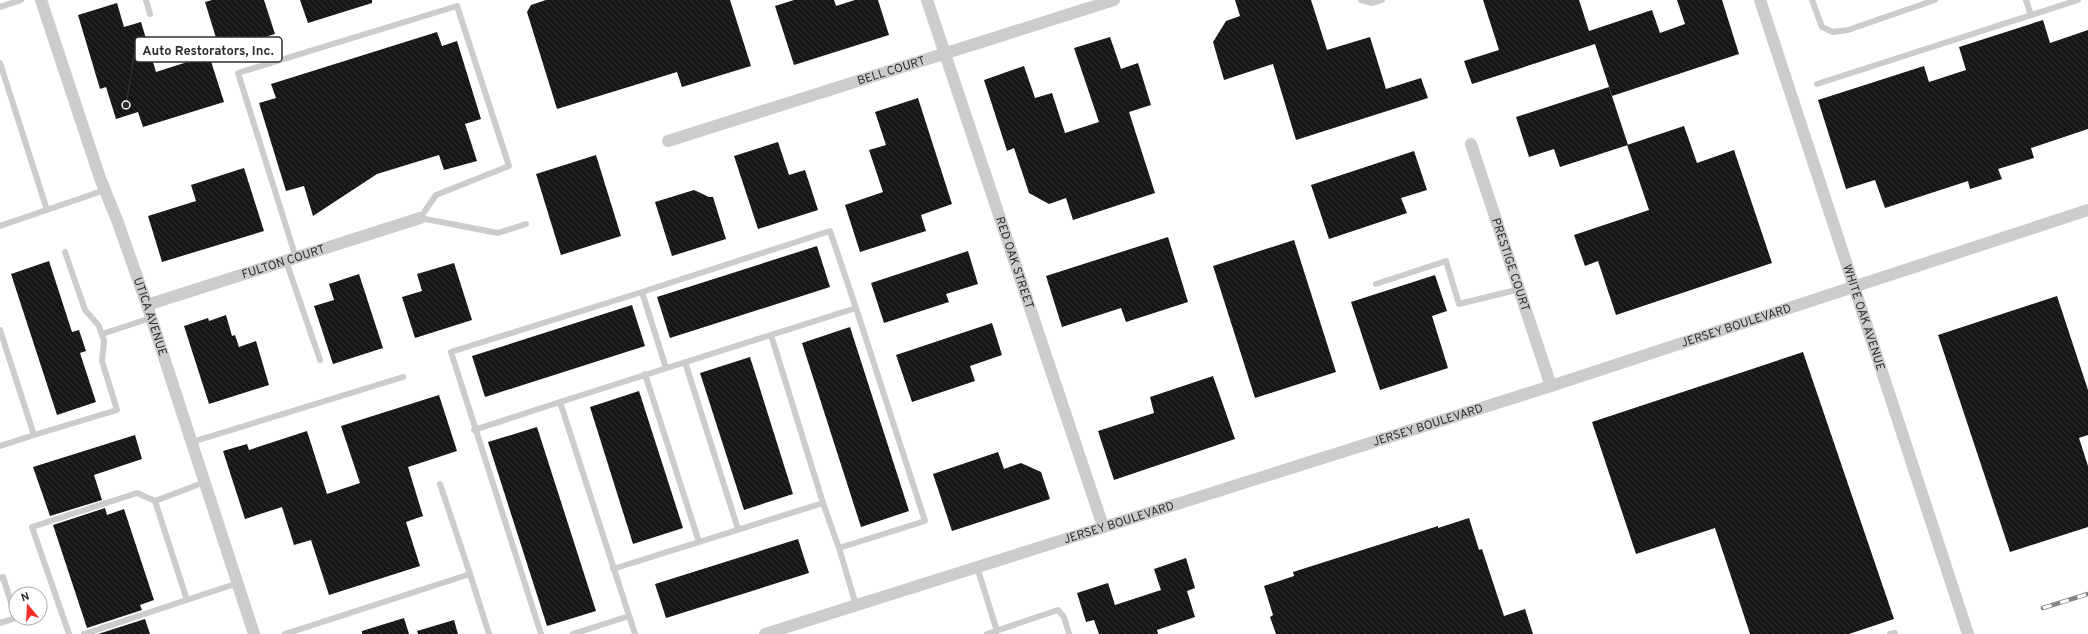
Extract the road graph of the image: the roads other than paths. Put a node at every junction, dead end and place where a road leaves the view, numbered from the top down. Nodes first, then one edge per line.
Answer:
1 (21, 0) edge
2 (41, 0) edge
3 (146, 0) edge
4 (927, 0) edge
5 (1114, 0) edge
6 (1361, 0) edge
7 (1382, 0) edge
8 (1760, 0) edge
9 (1812, 0) edge
10 (1935, 0) edge
11 (2026, 0) edge
12 (2078, 0) edge
13 (0, 7) edge
14 (150, 14) dead end
15 (2031, 15) junction
16 (944, 53) junction
17 (0, 63) edge
18 (1817, 84) dead end
19 (668, 141) dead end
20 (1471, 144) dead end
21 (105, 190) junction
22 (47, 210) junction
23 (2088, 210) edge
24 (420, 218) junction
25 (526, 224) dead end
26 (0, 226) edge
27 (65, 252) dead end
28 (291, 259) junction
29 (1376, 284) dead end
30 (1854, 286) junction
31 (1520, 289) junction
32 (642, 292) junction
33 (147, 305) junction
34 (856, 308) junction
35 (151, 318) junction
36 (0, 330) edge
37 (102, 334) junction
38 (771, 335) junction
39 (320, 360) dead end
40 (684, 362) junction
41 (666, 368) junction
42 (645, 374) junction
43 (403, 377) dead end
44 (1552, 386) junction
45 (560, 402) junction
46 (474, 430) junction
47 (34, 435) junction
48 (192, 442) junction
49 (0, 446) edge
50 (205, 482) junction
51 (440, 484) dead end
52 (155, 501) junction
53 (824, 503) junction
54 (1103, 526) junction
55 (738, 529) junction
56 (699, 542) junction
57 (839, 548) junction
58 (977, 566) junction
59 (613, 569) junction
60 (470, 574) junction
61 (0, 578) edge
62 (238, 583) junction
63 (8, 593) edge
64 (187, 600) junction
65 (856, 605) junction
66 (629, 616) junction
67 (788, 630) edge
68 (997, 631) junction
69 (69, 634) edge
70 (84, 634) edge
71 (254, 634) edge
72 (285, 634) edge
73 (489, 634) edge
74 (541, 634) edge
75 (573, 634) edge
76 (635, 634) edge
77 (765, 634) edge
78 (987, 634) edge
79 (1070, 634) edge
80 (1968, 634) edge

1 - 13 lane
2 - 21 street, UTICA AVENUE
3 - 14 lane
4 - 16 street, RED OAK STREET
5 - 16 street, BELL COURT
6 - 7 lane
8 - 30 street, WHITE OAK AVENUE
9 - 10 lane
11 - 15 lane
12 - 15 lane
15 - 18 lane
16 - 19 street, BELL COURT
16 - 54 street, RED OAK STREET
17 - 22 lane
20 - 31 street, PRESTIGE COURT
21 - 22 lane
21 - 33 street, UTICA AVENUE
22 - 26 lane
23 - 30 street, JERSEY BOULEVARD
24 - 25 lane
24 - 28 street, FULTON COURT
24 - 28 lane
27 - 37 lane
28 - 33 street, FULTON COURT
28 - 39 lane
29 - 31 lane
30 - 44 street, JERSEY BOULEVARD
30 - 80 street, WHITE OAK AVENUE
31 - 44 street, PRESTIGE COURT
32 - 34 lane
32 - 41 lane
32 - 46 lane
33 - 35 street, UTICA AVENUE
34 - 38 lane
34 - 57 lane
35 - 37 lane
35 - 48 street, UTICA AVENUE
36 - 47 lane
37 - 47 lane
38 - 40 lane
38 - 53 lane
40 - 41 lane
40 - 55 lane
41 - 42 lane
42 - 45 lane
42 - 56 lane
43 - 48 lane
44 - 54 street, JERSEY BOULEVARD
45 - 46 lane
45 - 59 lane
46 - 74 lane
47 - 49 lane
48 - 50 street, UTICA AVENUE
50 - 52 lane
50 - 62 street, UTICA AVENUE
51 - 60 lane
52 - 64 lane
52 - 69 lane
53 - 55 lane
53 - 57 lane
54 - 58 street, JERSEY BOULEVARD
55 - 56 lane
56 - 59 lane
57 - 65 lane
58 - 65 street, JERSEY BOULEVARD
58 - 68 lane
59 - 66 lane
60 - 72 lane
60 - 73 lane
61 - 63 lane
62 - 64 lane
62 - 71 street, UTICA AVENUE
64 - 70 lane
65 - 67 street, JERSEY BOULEVARD
66 - 75 lane
66 - 76 lane
67 - 77 street, JERSEY BOULEVARD
68 - 78 lane
68 - 79 lane

